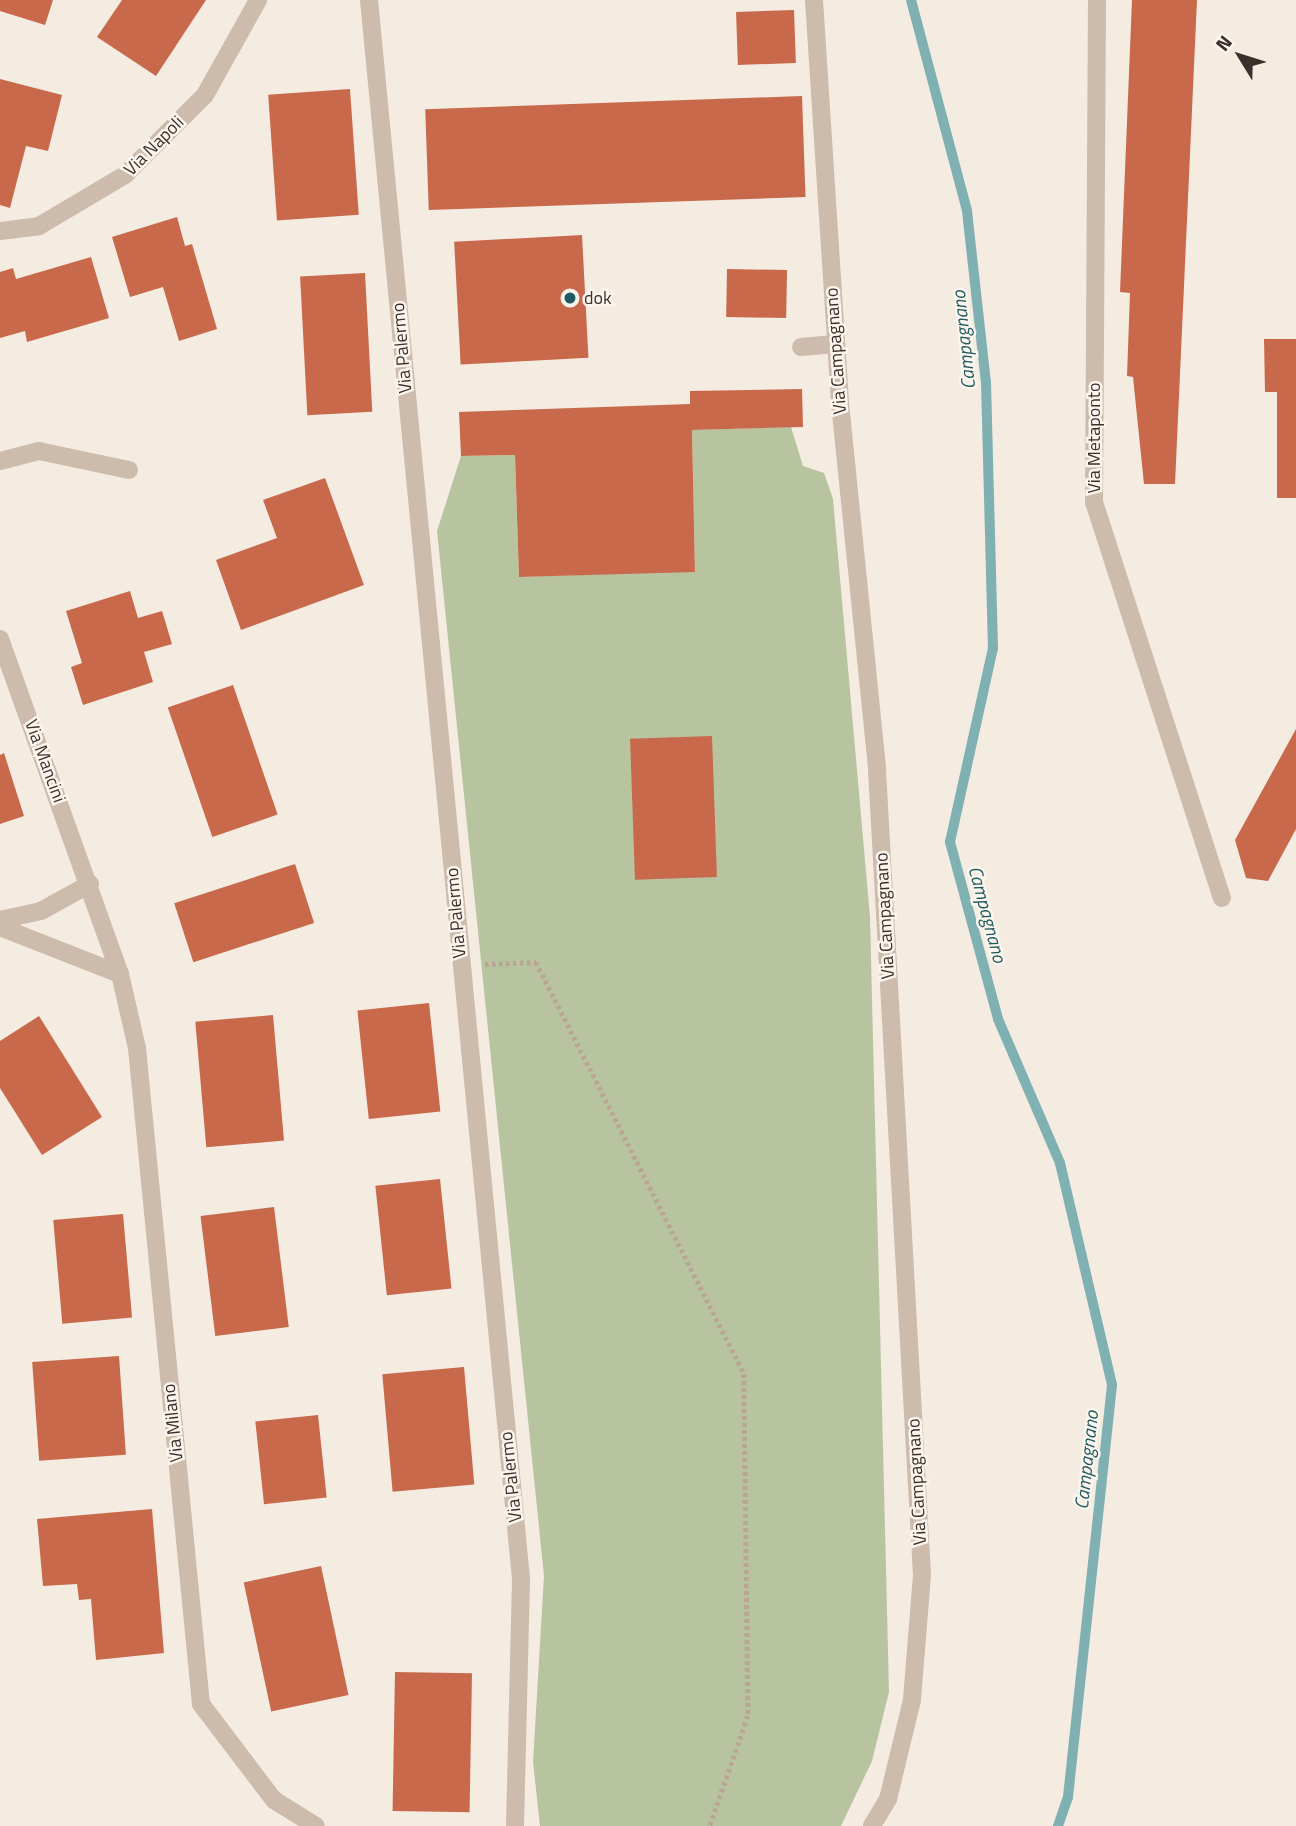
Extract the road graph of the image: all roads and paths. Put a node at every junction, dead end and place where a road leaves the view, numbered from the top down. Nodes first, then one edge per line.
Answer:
1 (258, 0) edge
2 (369, 0) edge
3 (814, 0) edge
4 (1097, 0) edge
5 (0, 231) edge
6 (835, 344) junction
7 (801, 347) dead end
8 (0, 461) edge
9 (129, 470) dead end
10 (0, 639) edge
11 (90, 884) junction
12 (1222, 898) dead end
13 (0, 920) edge
14 (0, 927) edge
15 (480, 964) dead end
16 (120, 974) junction
17 (316, 1826) edge
18 (515, 1826) edge
19 (710, 1826) edge
20 (872, 1826) edge

1 - 5 street, Via Napoli
2 - 18 street, Via Palermo
3 - 6 street, Via Campagnano
4 - 12 street, Via Metaponto
6 - 7 street
6 - 20 street, Via Campagnano
8 - 9 street
10 - 11 street, Via Mancini
11 - 13 street
11 - 16 street, Via Mancini
14 - 16 street
15 - 19 path
16 - 17 street, Via Milano

